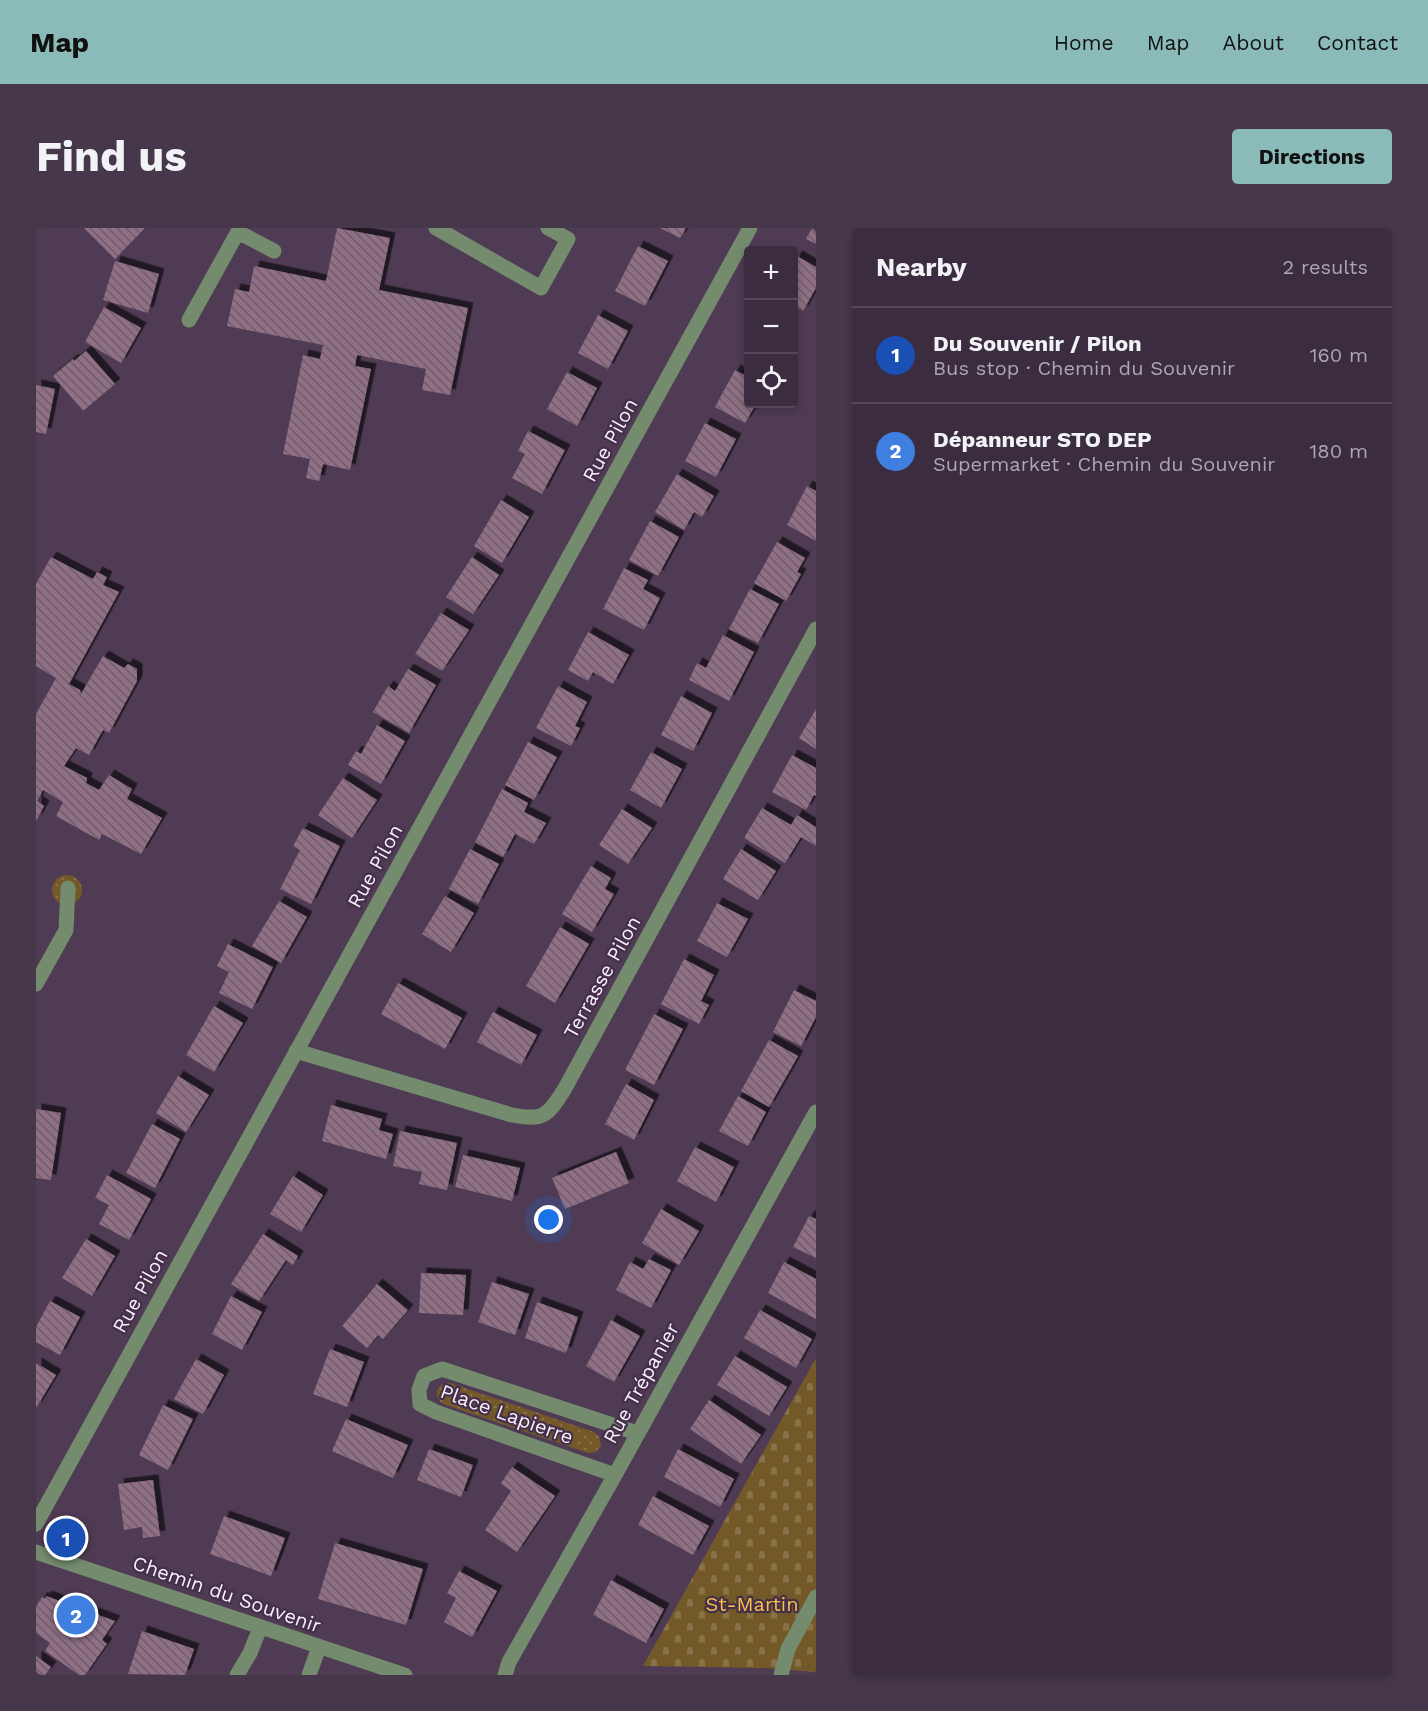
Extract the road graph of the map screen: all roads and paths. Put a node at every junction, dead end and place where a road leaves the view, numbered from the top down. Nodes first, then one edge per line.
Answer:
1 (436, 228) edge
2 (548, 228) edge
3 (750, 228) edge
4 (239, 230) edge
5 (274, 250) dead end
6 (189, 320) dead end
7 (816, 629) edge
8 (68, 888) dead end
9 (36, 984) edge
10 (296, 1051) junction
11 (816, 1112) edge
12 (637, 1433) junction
13 (615, 1475) junction
14 (36, 1524) edge
15 (36, 1552) edge
16 (86, 1591) dead end
17 (816, 1597) edge
18 (79, 1608) dead end
19 (260, 1628) junction
20 (319, 1647) junction
21 (388, 1673) edge
22 (237, 1675) edge
23 (309, 1675) edge
24 (405, 1675) edge
25 (505, 1675) edge
26 (781, 1675) edge

1 - 2 street
3 - 10 street, Rue Pilon
4 - 5 street
4 - 6 street
7 - 10 street, Terrasse Pilon
8 - 9 street
10 - 14 street, Rue Pilon
11 - 12 street, Rue Trépanier
12 - 13 street, Rue Trépanier
12 - 13 street, Place Lapierre
13 - 25 street, Rue Trépanier
15 - 19 street, Chemin du Souvenir
16 - 18 path
17 - 26 street
19 - 20 street, Chemin du Souvenir
19 - 22 street
20 - 21 street, Chemin du Souvenir
20 - 23 street
21 - 24 street, Chemin du Souvenir

